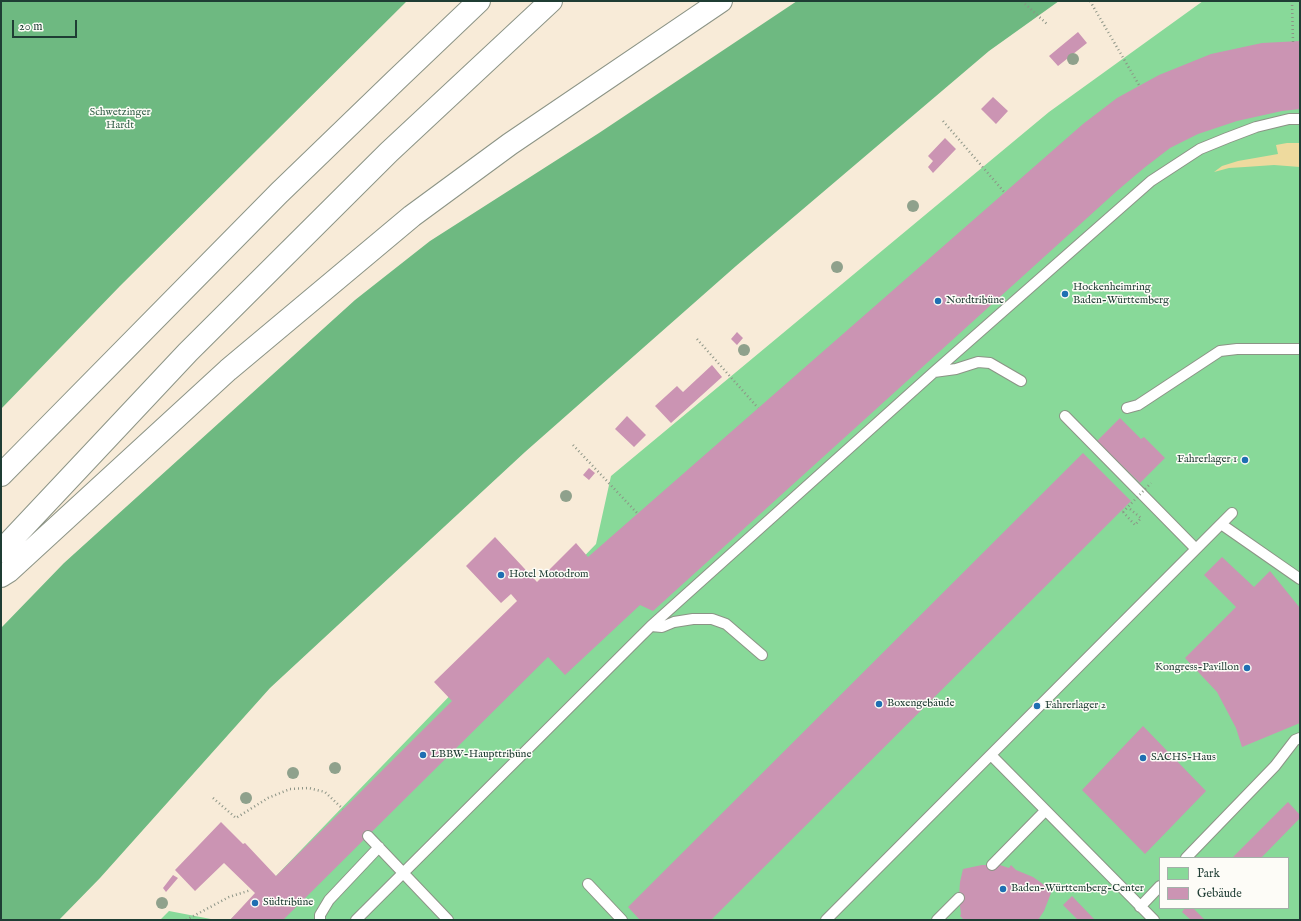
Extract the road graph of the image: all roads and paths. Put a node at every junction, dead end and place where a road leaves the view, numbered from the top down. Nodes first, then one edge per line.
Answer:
1 (479, 1) edge
2 (551, 1) edge
3 (721, 1) edge
4 (1022, 1) edge
5 (1090, 1) edge
6 (1292, 1) edge
7 (1048, 25) dead end
8 (1293, 42) dead end
9 (1139, 85) dead end
10 (1300, 119) edge
11 (943, 121) dead end
12 (1005, 193) dead end
13 (697, 339) dead end
14 (1300, 349) edge
15 (934, 372) junction
16 (1021, 381) dead end
17 (758, 408) dead end
18 (1127, 408) dead end
19 (1065, 416) dead end
20 (573, 445) dead end
21 (1, 475) edge
22 (1151, 482) dead end
23 (1130, 509) dead end
24 (1232, 513) dead end
25 (638, 514) dead end
26 (1221, 524) junction
27 (1196, 549) junction
28 (1, 551) edge
29 (1, 576) edge
30 (1300, 579) edge
31 (651, 626) junction
32 (762, 655) dead end
33 (1300, 738) edge
34 (991, 755) junction
35 (213, 798) dead end
36 (343, 809) dead end
37 (1045, 811) junction
38 (368, 836) dead end
39 (379, 847) junction
40 (1187, 857) edge
41 (992, 865) dead end
42 (402, 872) junction
43 (588, 884) dead end
44 (1159, 887) edge
45 (251, 890) dead end
46 (959, 898) dead end
47 (1140, 907) junction
48 (186, 920) edge
49 (320, 920) edge
50 (356, 920) edge
51 (448, 920) edge
52 (622, 920) edge
53 (826, 920) edge
54 (937, 920) edge
55 (1154, 920) edge

1 - 21 highway
2 - 28 highway
3 - 29 highway
4 - 7 path
5 - 9 path
6 - 8 path
10 - 15 lane
11 - 12 path
13 - 17 path
14 - 18 lane
15 - 16 lane
15 - 31 lane
19 - 27 lane
20 - 25 path
22 - 23 path, bridge
24 - 26 lane
26 - 27 lane
26 - 30 lane
27 - 34 lane
31 - 32 lane
31 - 42 lane
33 - 40 lane
34 - 37 lane
34 - 53 lane
35 - 36 path
37 - 41 lane
37 - 47 lane
38 - 39 lane
39 - 42 lane
39 - 49 lane
42 - 50 lane
42 - 51 lane
43 - 52 lane
44 - 47 lane
45 - 48 path
46 - 54 lane
47 - 55 lane

